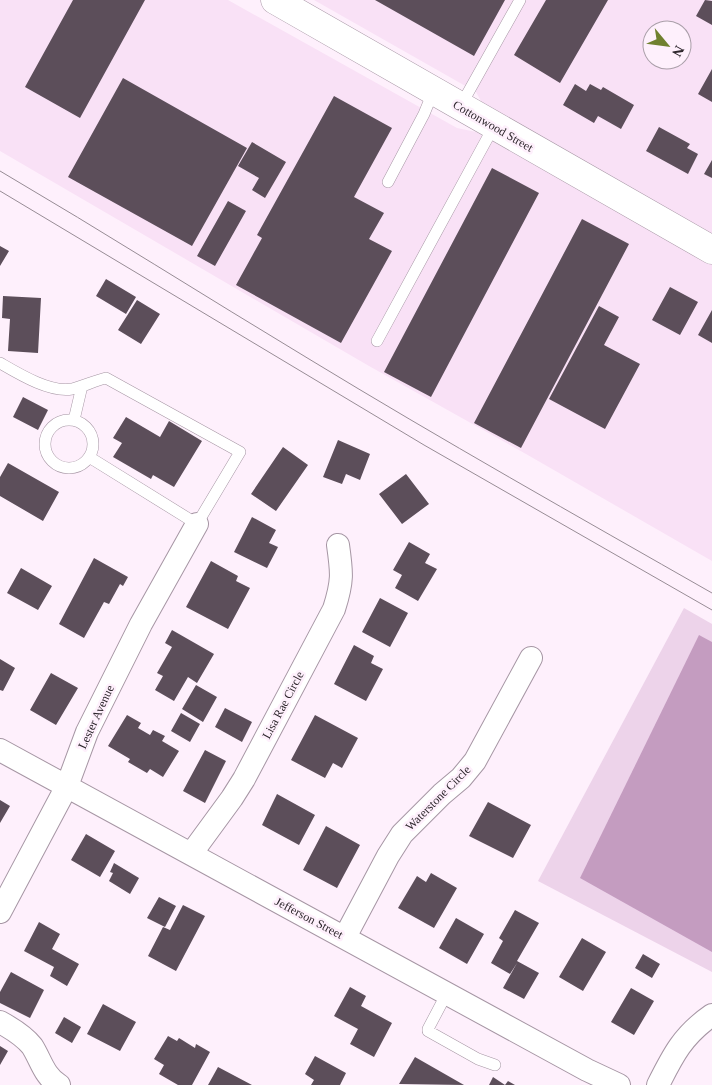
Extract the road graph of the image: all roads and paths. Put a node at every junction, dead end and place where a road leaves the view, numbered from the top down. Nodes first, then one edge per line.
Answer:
1 (275, 0) edge
2 (520, 0) edge
3 (433, 92) junction
4 (460, 107) junction
5 (494, 126) junction
6 (388, 182) dead end
7 (712, 250) edge
8 (377, 341) dead end
9 (0, 364) edge
10 (82, 386) junction
11 (74, 420) junction
12 (89, 457) junction
13 (197, 524) junction
14 (338, 545) dead end
15 (531, 658) dead end
16 (0, 750) edge
17 (66, 786) junction
18 (191, 854) junction
19 (0, 912) edge
20 (345, 937) junction
21 (447, 993) junction
22 (712, 1015) edge
23 (0, 1022) edge
24 (495, 1065) dead end
25 (60, 1085) edge
26 (619, 1085) edge
27 (658, 1085) edge

1 - 3 street, Cottonwood Street
2 - 4 lane
3 - 4 street, Cottonwood Street
3 - 6 lane
4 - 5 street, Cottonwood Street
5 - 7 street, Cottonwood Street
5 - 8 lane
9 - 10 lane
10 - 11 lane
10 - 13 lane
11 - 12 lane
11 - 12 lane
12 - 13 lane
13 - 17 street, Lester Avenue
14 - 18 street, Lisa Rae Circle
15 - 20 street, Waterstone Circle
16 - 17 street, Jefferson Street
17 - 18 street, Jefferson Street
17 - 19 street, Lester Avenue
18 - 20 street, Jefferson Street
20 - 21 street, Jefferson Street
21 - 24 lane
21 - 26 street, Jefferson Street
22 - 27 street
23 - 25 street

